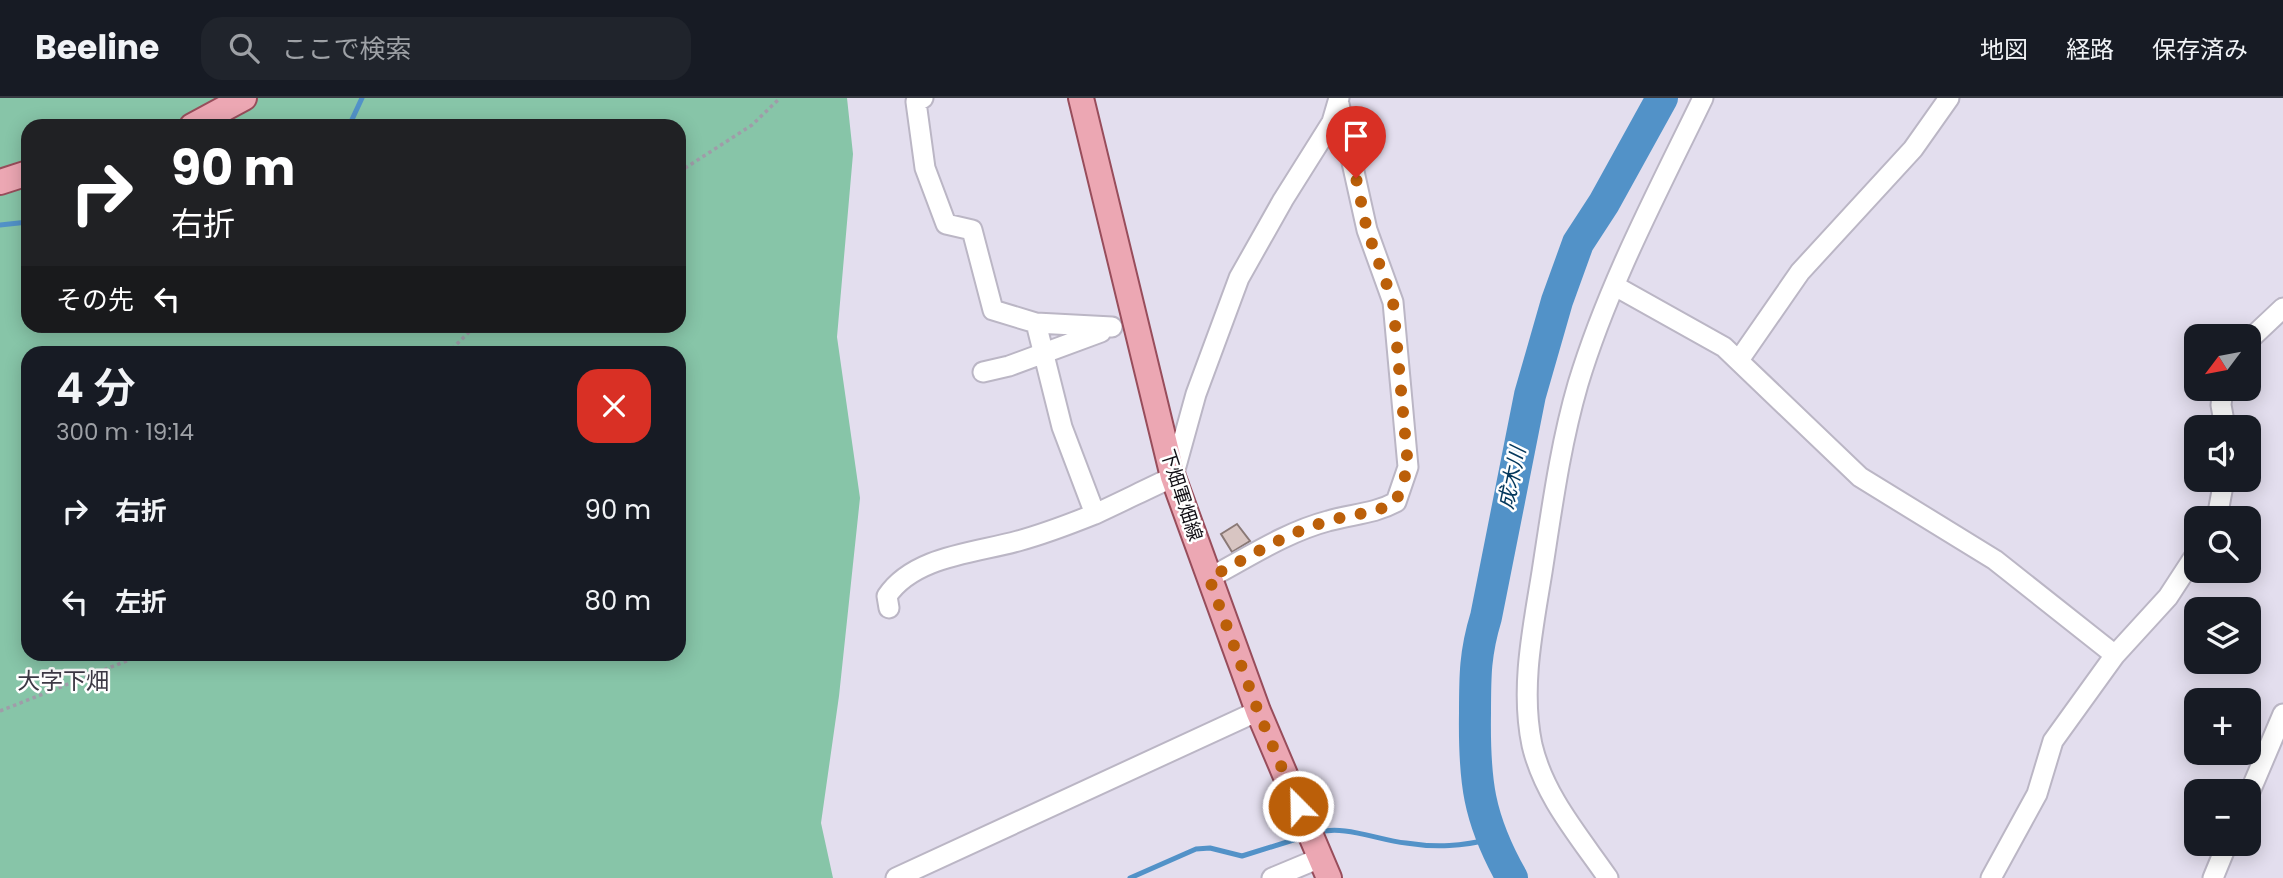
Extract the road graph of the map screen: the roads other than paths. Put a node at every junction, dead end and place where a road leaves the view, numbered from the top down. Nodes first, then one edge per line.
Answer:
1 (244, 98) edge
2 (923, 98) edge
3 (1081, 98) edge
4 (1703, 98) edge
5 (1948, 98) edge
6 (1338, 99) edge
7 (205, 119) edge
8 (21, 175) edge
9 (0, 182) edge
10 (1615, 286) junction
11 (2283, 308) edge
12 (1036, 323) junction
13 (1123, 324) junction
14 (2261, 329) edge
15 (1044, 353) junction
16 (1739, 360) junction
17 (983, 372) dead end
18 (1173, 477) junction
19 (1094, 514) junction
20 (2184, 572) edge
21 (1209, 578) junction
22 (888, 608) dead end
23 (2115, 655) junction
24 (1258, 711) junction
25 (2283, 714) edge
26 (2255, 779) edge
27 (2222, 856) edge
28 (1325, 868) edge
29 (896, 878) edge
30 (1272, 878) edge
31 (1608, 878) edge
32 (1991, 878) edge
33 (2213, 878) edge

1 - 7 main road
2 - 12 street
3 - 13 main road, 下畑軍畑線
4 - 10 street
5 - 16 street
6 - 18 street
6 - 21 street
8 - 9 main road
10 - 16 street
10 - 31 street
11 - 14 street
12 - 13 street
12 - 15 street
13 - 15 street
13 - 18 main road, 下畑軍畑線
15 - 17 street
15 - 19 street
16 - 23 street
18 - 19 street
18 - 21 main road, 下畑軍畑線
19 - 22 street
20 - 23 street
21 - 24 main road, 下畑軍畑線
23 - 32 street
24 - 28 main road, 下畑軍畑線
24 - 29 street
25 - 26 street
27 - 33 street
28 - 30 street

